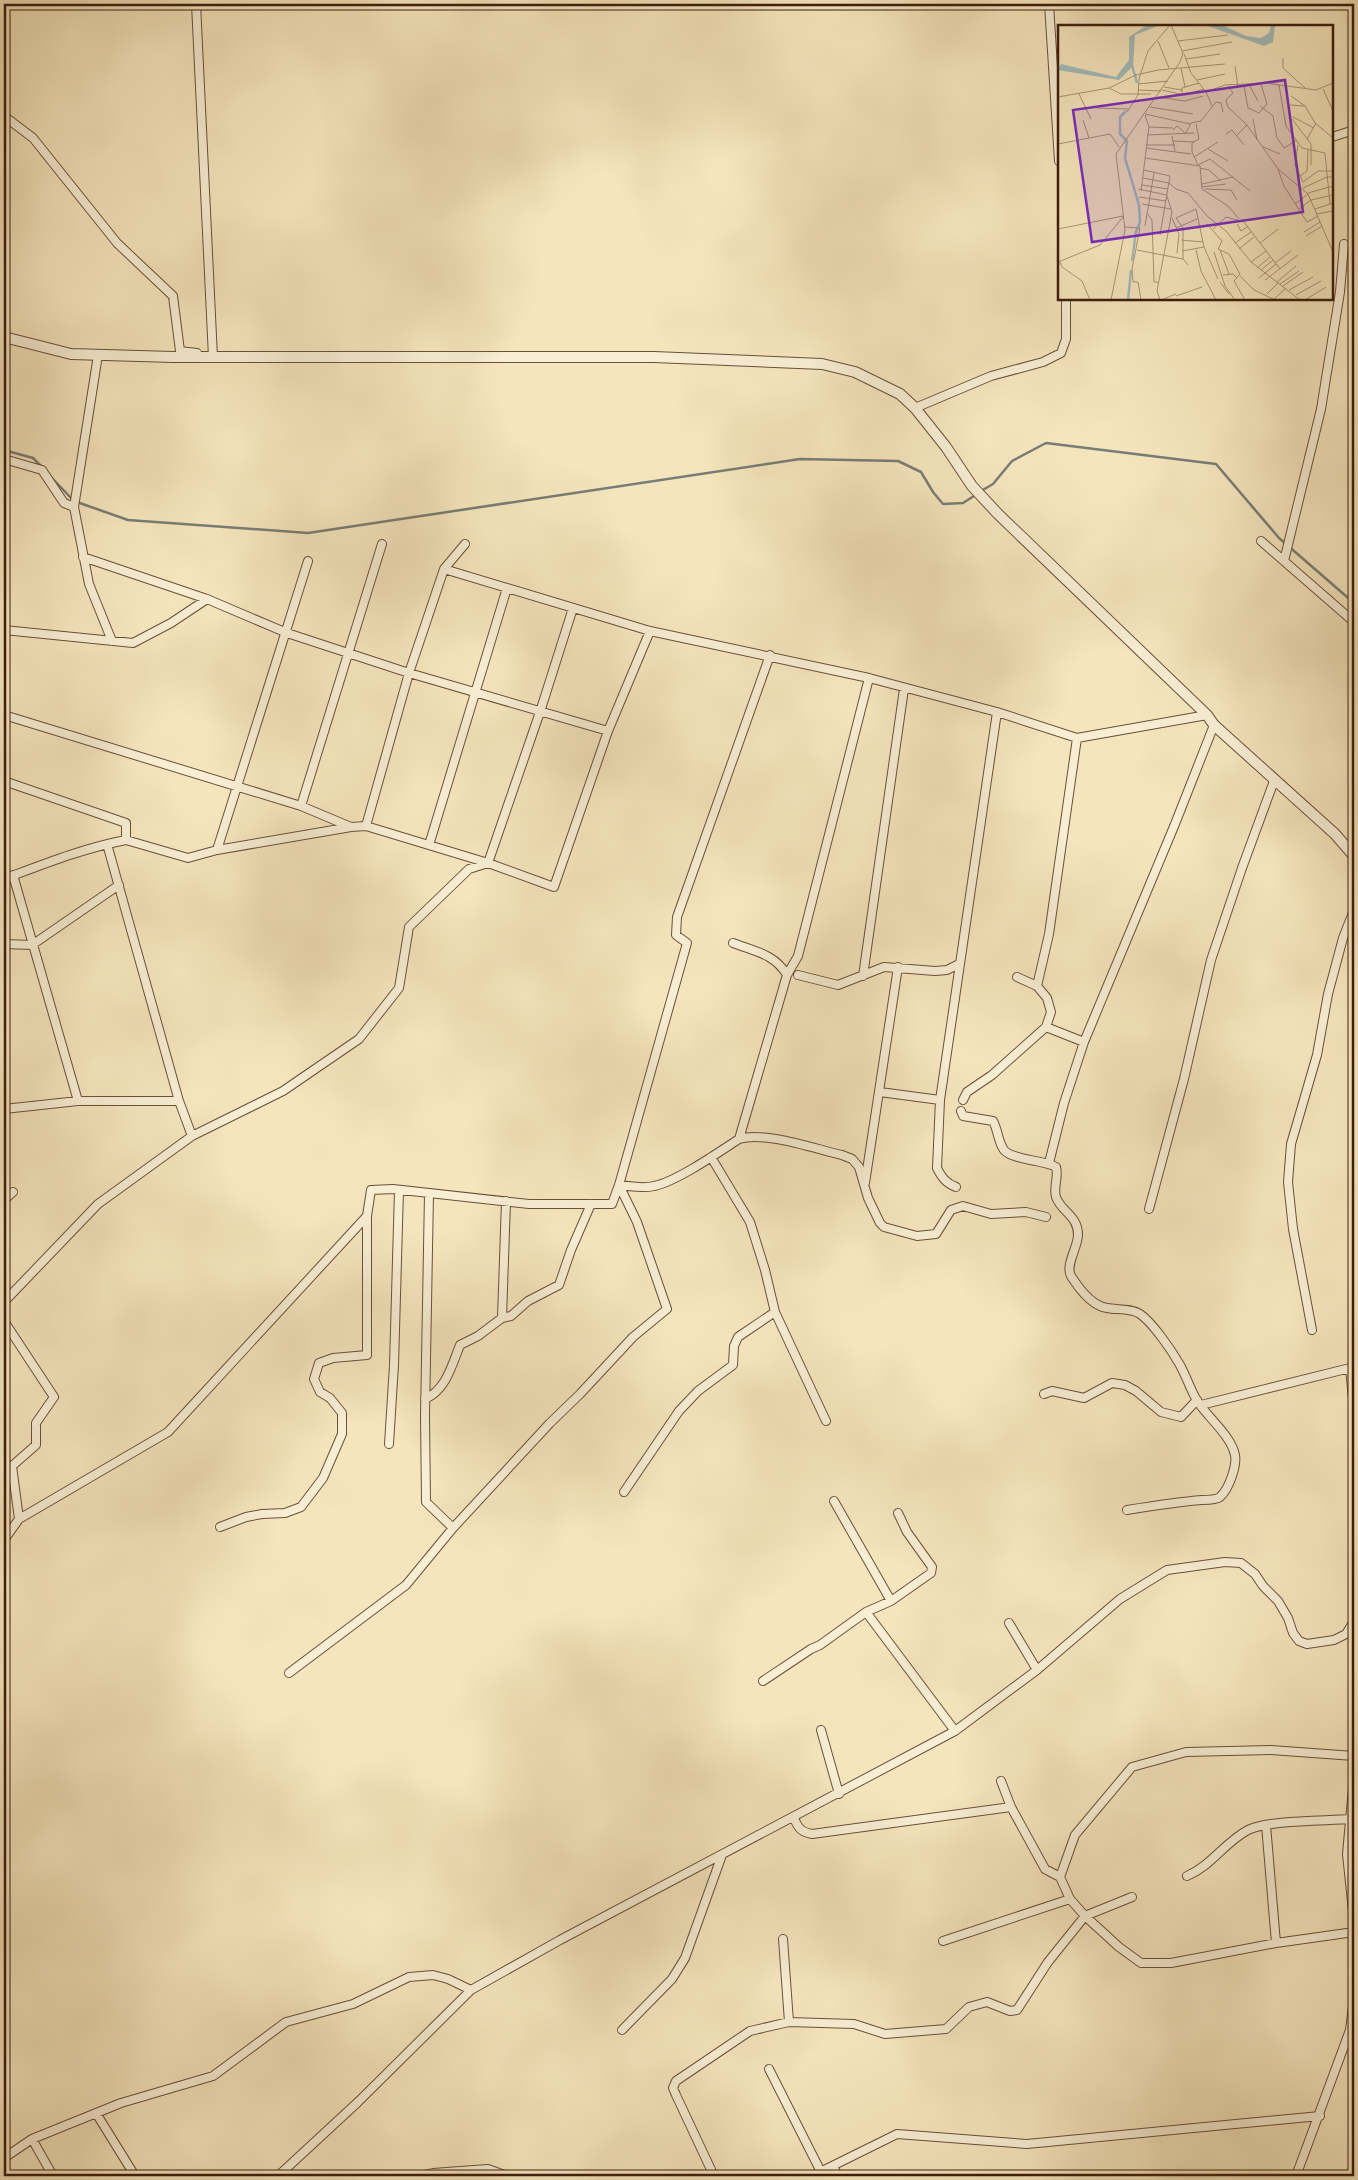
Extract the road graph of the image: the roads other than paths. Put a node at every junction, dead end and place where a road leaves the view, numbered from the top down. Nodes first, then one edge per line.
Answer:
1 (196, 4) edge
2 (1049, 4) edge
3 (4, 116) edge
4 (1058, 121) edge
5 (1354, 130) edge
6 (1333, 137) edge
7 (1344, 244) dead end
8 (1066, 300) edge
9 (4, 338) edge
10 (98, 355) junction
11 (213, 356) junction
12 (914, 408) junction
13 (4, 459) edge
14 (74, 507) junction
15 (1261, 541) dead end
16 (382, 544) dead end
17 (465, 544) dead end
18 (82, 558) junction
19 (1284, 561) junction
20 (308, 562) dead end
21 (444, 569) junction
22 (507, 588) junction
23 (207, 599) junction
24 (573, 608) junction
25 (1354, 622) edge
26 (4, 630) edge
27 (650, 631) junction
28 (287, 633) junction
29 (112, 641) junction
30 (348, 652) junction
31 (770, 655) junction
32 (409, 672) junction
33 (869, 678) junction
34 (904, 689) junction
35 (475, 692) junction
36 (540, 712) junction
37 (996, 712) junction
38 (4, 715) edge
39 (1207, 715) junction
40 (1214, 725) junction
41 (608, 731) junction
42 (1077, 738) junction
43 (1274, 781) junction
44 (4, 782) edge
45 (236, 786) junction
46 (301, 806) junction
47 (366, 826) junction
48 (351, 827) junction
49 (126, 840) junction
50 (108, 844) junction
51 (429, 845) junction
52 (217, 850) junction
53 (1354, 856) edge
54 (488, 863) junction
55 (13, 875) junction
56 (4, 879) edge
57 (119, 885) junction
58 (1354, 910) edge
59 (733, 943) dead end
60 (4, 944) edge
61 (32, 945) junction
62 (959, 964) junction
63 (898, 967) junction
64 (787, 975) junction
65 (798, 975) dead end
66 (863, 976) junction
67 (1017, 978) dead end
68 (1036, 986) junction
69 (1046, 1027) junction
70 (1084, 1042) junction
71 (880, 1092) junction
72 (940, 1100) junction
73 (963, 1100) dead end
74 (78, 1101) junction
75 (179, 1101) junction
76 (4, 1108) edge
77 (961, 1111) dead end
78 (192, 1136) junction
79 (740, 1139) junction
80 (711, 1157) junction
81 (1049, 1163) junction
82 (865, 1184) junction
83 (619, 1185) junction
84 (956, 1187) dead end
85 (400, 1190) junction
86 (13, 1192) dead end
87 (429, 1193) junction
88 (4, 1200) edge
89 (506, 1201) junction
90 (591, 1204) junction
91 (1149, 1209) dead end
92 (368, 1216) junction
93 (1046, 1217) dead end
94 (4, 1302) edge
95 (775, 1312) junction
96 (502, 1318) junction
97 (4, 1321) edge
98 (1312, 1330) dead end
99 (1352, 1367) edge
100 (1044, 1394) dead end
101 (425, 1399) junction
102 (1199, 1403) junction
103 (1354, 1409) edge
104 (826, 1421) dead end
105 (389, 1444) dead end
106 (624, 1492) dead end
107 (834, 1501) dead end
108 (1127, 1510) dead end
109 (898, 1513) dead end
110 (19, 1519) junction
111 (220, 1527) dead end
112 (453, 1528) junction
113 (4, 1540) edge
114 (891, 1601) junction
115 (866, 1612) junction
116 (1354, 1621) edge
117 (1009, 1623) dead end
118 (1037, 1670) junction
119 (290, 1673) dead end
120 (763, 1681) dead end
121 (821, 1730) dead end
122 (955, 1731) junction
123 (1354, 1756) edge
124 (1354, 1778) edge
125 (1001, 1781) dead end
126 (839, 1794) junction
127 (1011, 1807) junction
128 (794, 1818) junction
129 (1350, 1819) junction
130 (1266, 1825) junction
131 (1350, 1854) edge
132 (722, 1855) junction
133 (1060, 1876) junction
134 (1186, 1876) dead end
135 (1132, 1897) dead end
136 (1070, 1899) junction
137 (1354, 1908) edge
138 (1085, 1916) junction
139 (1354, 1921) edge
140 (1354, 1932) edge
141 (784, 1939) dead end
142 (943, 1941) dead end
143 (1276, 1944) junction
144 (471, 1990) junction
145 (1354, 1998) edge
146 (789, 2022) junction
147 (622, 2030) dead end
148 (1352, 2030) edge
149 (769, 2069) dead end
150 (96, 2113) junction
151 (1320, 2116) junction
152 (32, 2139) junction
153 (4, 2158) edge
154 (833, 2166) junction
155 (821, 2172) junction
156 (53, 2176) edge
157 (135, 2176) edge
158 (279, 2176) edge
159 (420, 2176) edge
160 (507, 2176) edge
161 (714, 2176) edge
162 (812, 2176) edge
163 (838, 2176) edge
164 (1296, 2176) edge

1 - 11 street
2 - 4 street
3 - 11 street
5 - 6 street
7 - 19 street
8 - 12 street
9 - 10 street
10 - 11 street
10 - 14 street
11 - 12 street
12 - 39 street
13 - 14 street
14 - 18 street
15 - 19 street
16 - 30 street
17 - 21 street
18 - 23 street
18 - 29 street
19 - 25 street
20 - 28 street
21 - 22 street
21 - 32 street
22 - 24 street
22 - 35 street
23 - 28 street
23 - 29 street
24 - 27 street
24 - 36 street
26 - 29 street
27 - 31 street
27 - 41 street
28 - 30 street
28 - 45 street
30 - 32 street
30 - 46 street
31 - 33 street
31 - 83 street
32 - 35 street
32 - 47 street
33 - 34 street
33 - 64 street
34 - 37 street
34 - 66 street
35 - 36 street
35 - 51 street
36 - 41 street
36 - 54 street
37 - 42 street
37 - 62 street
38 - 45 street
39 - 40 street
39 - 42 street
40 - 43 street
40 - 70 street
41 - 54 street
42 - 68 street
43 - 53 street
43 - 91 street
44 - 49 street
45 - 46 street
45 - 52 street
46 - 48 street
47 - 48 street
47 - 51 street
48 - 52 street
49 - 50 street
49 - 52 street
50 - 55 street
50 - 57 street
51 - 54 street
54 - 78 street
55 - 56 street
55 - 61 street
57 - 61 street
57 - 75 street
58 - 98 street
59 - 64 street
60 - 61 street
61 - 74 street
62 - 63 street
62 - 72 street
63 - 66 street
63 - 71 street
64 - 79 street
65 - 66 street
67 - 68 street
68 - 69 street
69 - 70 street
69 - 73 street
70 - 81 street
71 - 72 street
71 - 82 street
72 - 84 street
74 - 75 street
74 - 76 street
75 - 78 street
77 - 81 street
78 - 94 street
79 - 80 street
79 - 82 street
80 - 83 street
80 - 95 street
81 - 102 street
82 - 93 street
83 - 90 street
83 - 112 street
85 - 87 street
85 - 92 street
85 - 105 street
86 - 88 street
87 - 89 street
87 - 101 street
89 - 90 street
89 - 96 street
90 - 96 street
92 - 110 street
92 - 111 street
95 - 104 street
95 - 106 street
96 - 101 street
97 - 110 street
99 - 102 street
99 - 103 street
100 - 102 street
101 - 112 street
102 - 108 street
107 - 114 street
109 - 114 street
110 - 113 street
112 - 119 street
114 - 115 street
115 - 120 street
115 - 122 street
116 - 118 street
117 - 118 street
118 - 122 street
121 - 126 street
122 - 126 street
123 - 133 street
124 - 129 street
125 - 127 street
126 - 128 street
127 - 128 street
127 - 133 street
128 - 132 street
129 - 130 street
129 - 131 street
130 - 134 street
130 - 143 street
131 - 137 street
132 - 144 street
132 - 147 street
133 - 136 street
135 - 138 street
136 - 138 street
136 - 142 street
137 - 139 street
138 - 143 street
138 - 146 street
140 - 143 street
141 - 146 street
144 - 150 street
144 - 158 street
145 - 148 street
146 - 161 street
148 - 151 street
149 - 155 street
150 - 152 street
150 - 157 street
151 - 154 street
151 - 164 street
152 - 153 street
152 - 156 street
154 - 155 street
154 - 163 street
155 - 162 street
159 - 160 street

